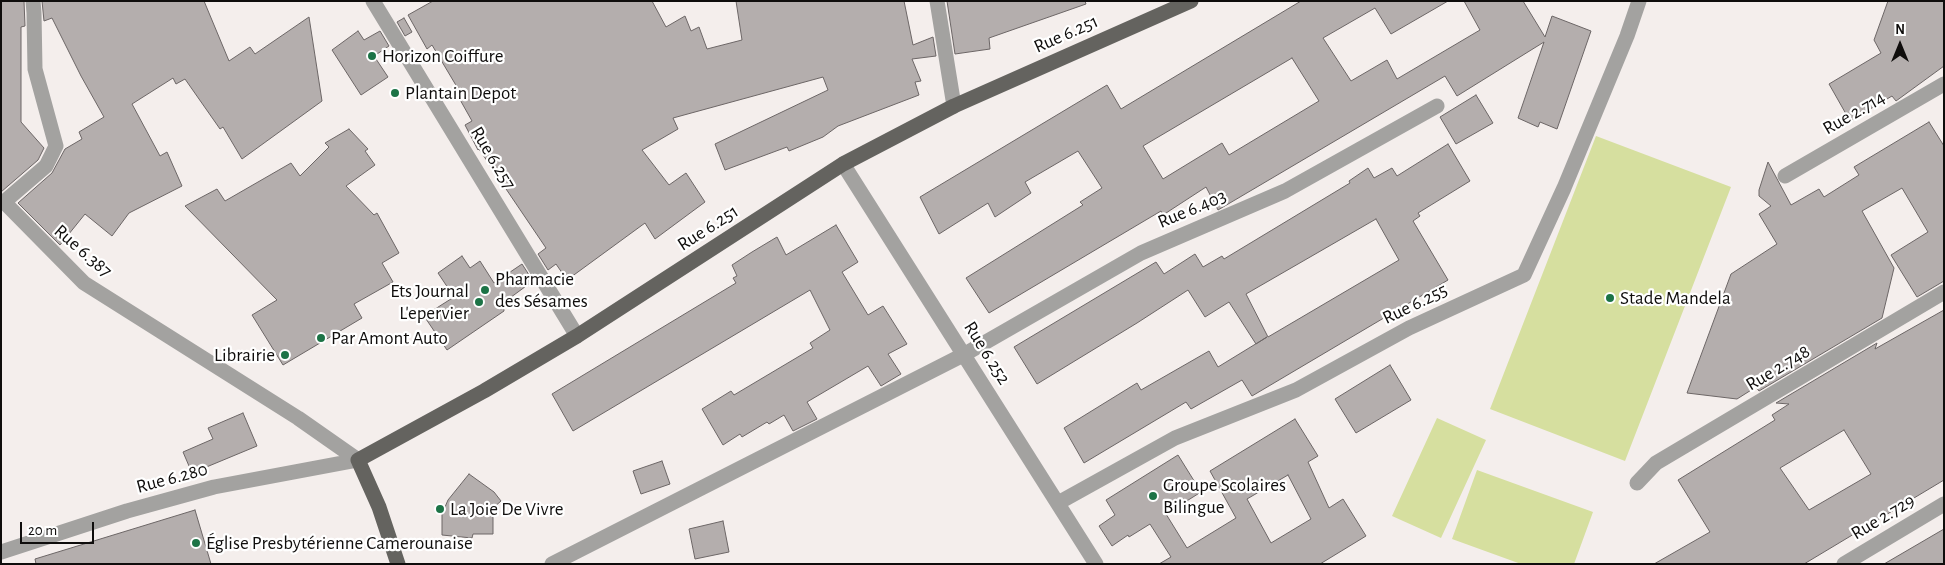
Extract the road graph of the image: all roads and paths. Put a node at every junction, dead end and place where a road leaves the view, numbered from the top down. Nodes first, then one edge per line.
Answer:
1 (32, 1) edge
2 (374, 1) edge
3 (937, 1) edge
4 (1191, 1) edge
5 (1639, 1) edge
6 (1944, 84) edge
7 (954, 106) junction
8 (1437, 106) dead end
9 (843, 164) junction
10 (1785, 176) dead end
11 (1944, 292) edge
12 (578, 336) junction
13 (965, 354) junction
14 (358, 460) junction
15 (1637, 483) dead end
16 (1058, 503) junction
17 (1944, 504) edge
18 (1, 552) edge
19 (398, 564) edge
20 (552, 564) edge
21 (1096, 564) edge
22 (1844, 564) edge

1 - 14 street, Rue 6.387
2 - 12 street, Rue 6.257
3 - 7 street
4 - 7 main road, Rue 6.251
5 - 16 street, Rue 6.255
6 - 10 street, Rue 2.714
7 - 9 main road, Rue 6.251
8 - 13 street, Rue 6.403
9 - 12 main road, Rue 6.251
9 - 13 street, Rue 6.252
11 - 15 street, Rue 2.748
12 - 14 main road, Rue 6.251
13 - 16 street, Rue 6.252
13 - 20 street, Rue 6.403
14 - 18 street, Rue 6.280
14 - 19 main road
16 - 21 street, Rue 6.252
17 - 22 street, Rue 2.729

